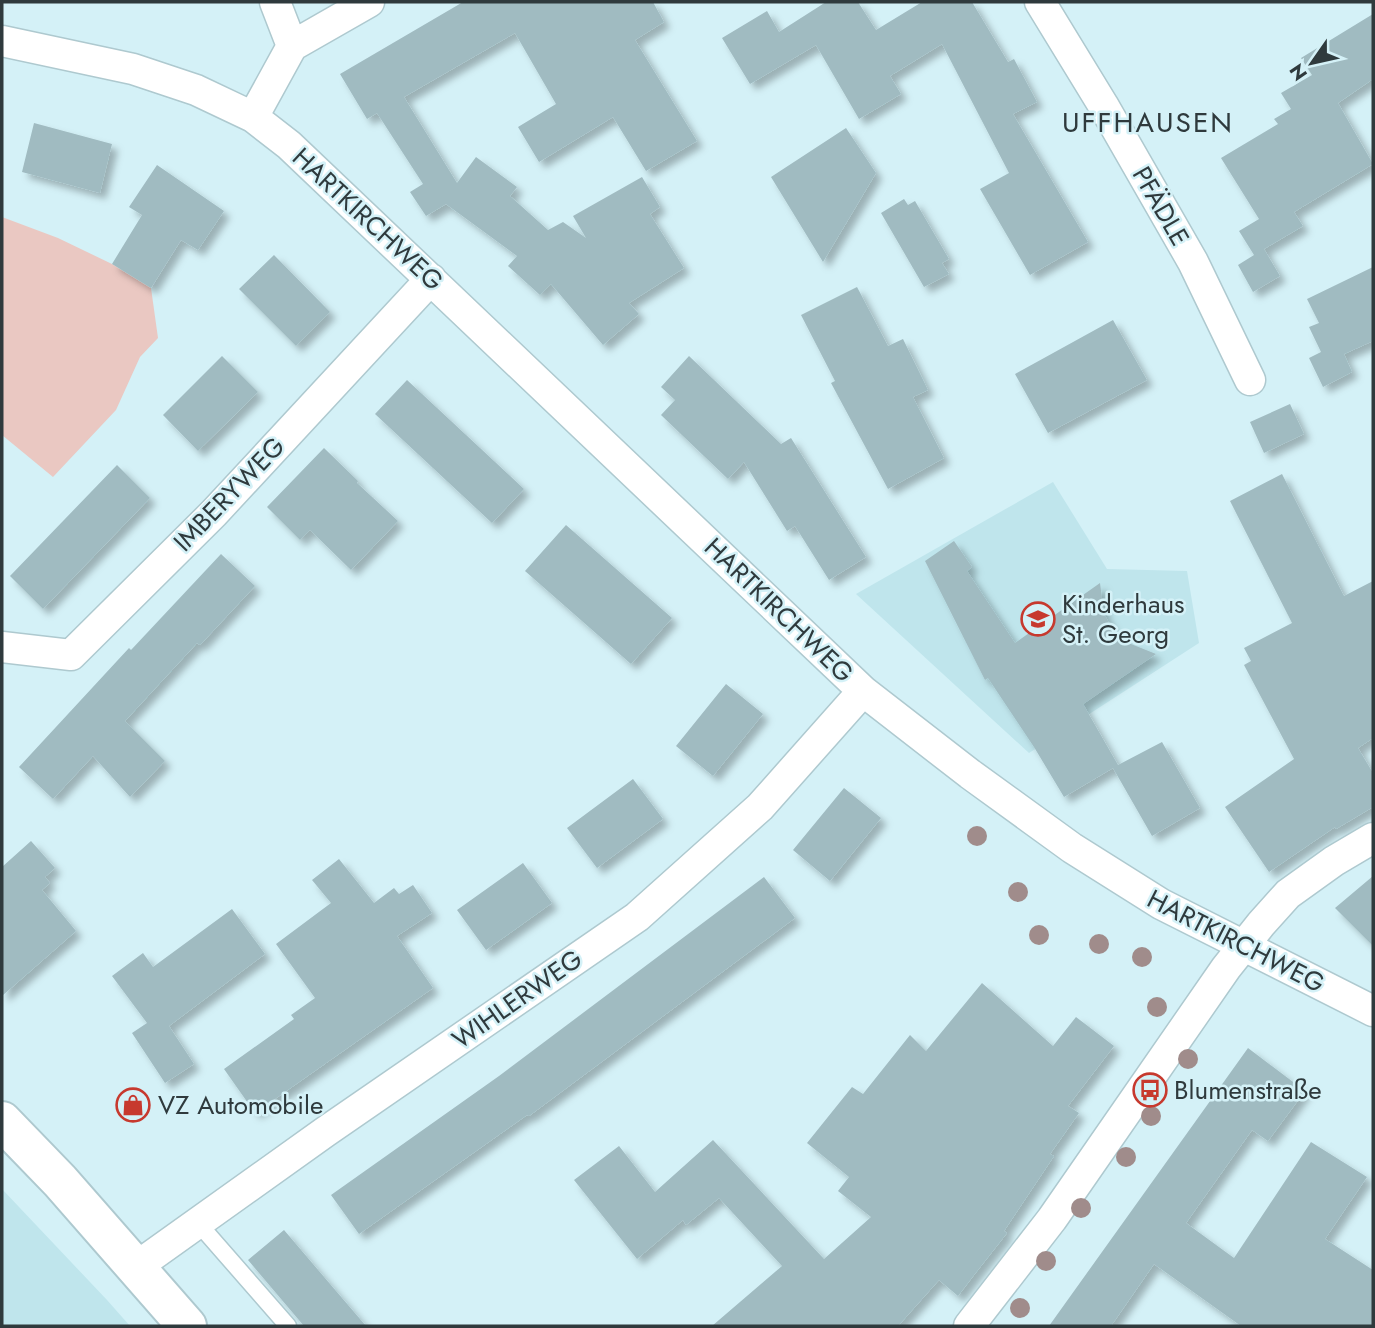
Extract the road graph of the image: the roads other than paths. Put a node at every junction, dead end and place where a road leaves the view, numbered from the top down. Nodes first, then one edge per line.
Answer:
1 (275, 2) edge
2 (369, 2) edge
3 (1040, 2) edge
4 (2, 41) edge
5 (292, 46) junction
6 (253, 117) junction
7 (431, 279) junction
8 (1250, 380) dead end
9 (2, 647) edge
10 (863, 691) junction
11 (1373, 838) edge
12 (1243, 947) junction
13 (1373, 1011) edge
14 (2, 1121) edge
15 (198, 1223) junction
16 (136, 1267) junction
17 (187, 1326) edge
18 (288, 1326) edge
19 (969, 1326) edge

1 - 5 street
2 - 5 street
3 - 8 street, PFÄDLE
4 - 6 street, HARTKIRCHWEG
5 - 6 street
6 - 7 street, HARTKIRCHWEG
7 - 9 street, IMBERYWEG
7 - 10 street, HARTKIRCHWEG
10 - 12 street, HARTKIRCHWEG
10 - 15 street, WIHLERWEG
11 - 12 street
12 - 13 street, HARTKIRCHWEG
12 - 19 street
14 - 16 street
15 - 16 street, WIHLERWEG
15 - 18 lane
16 - 17 street

